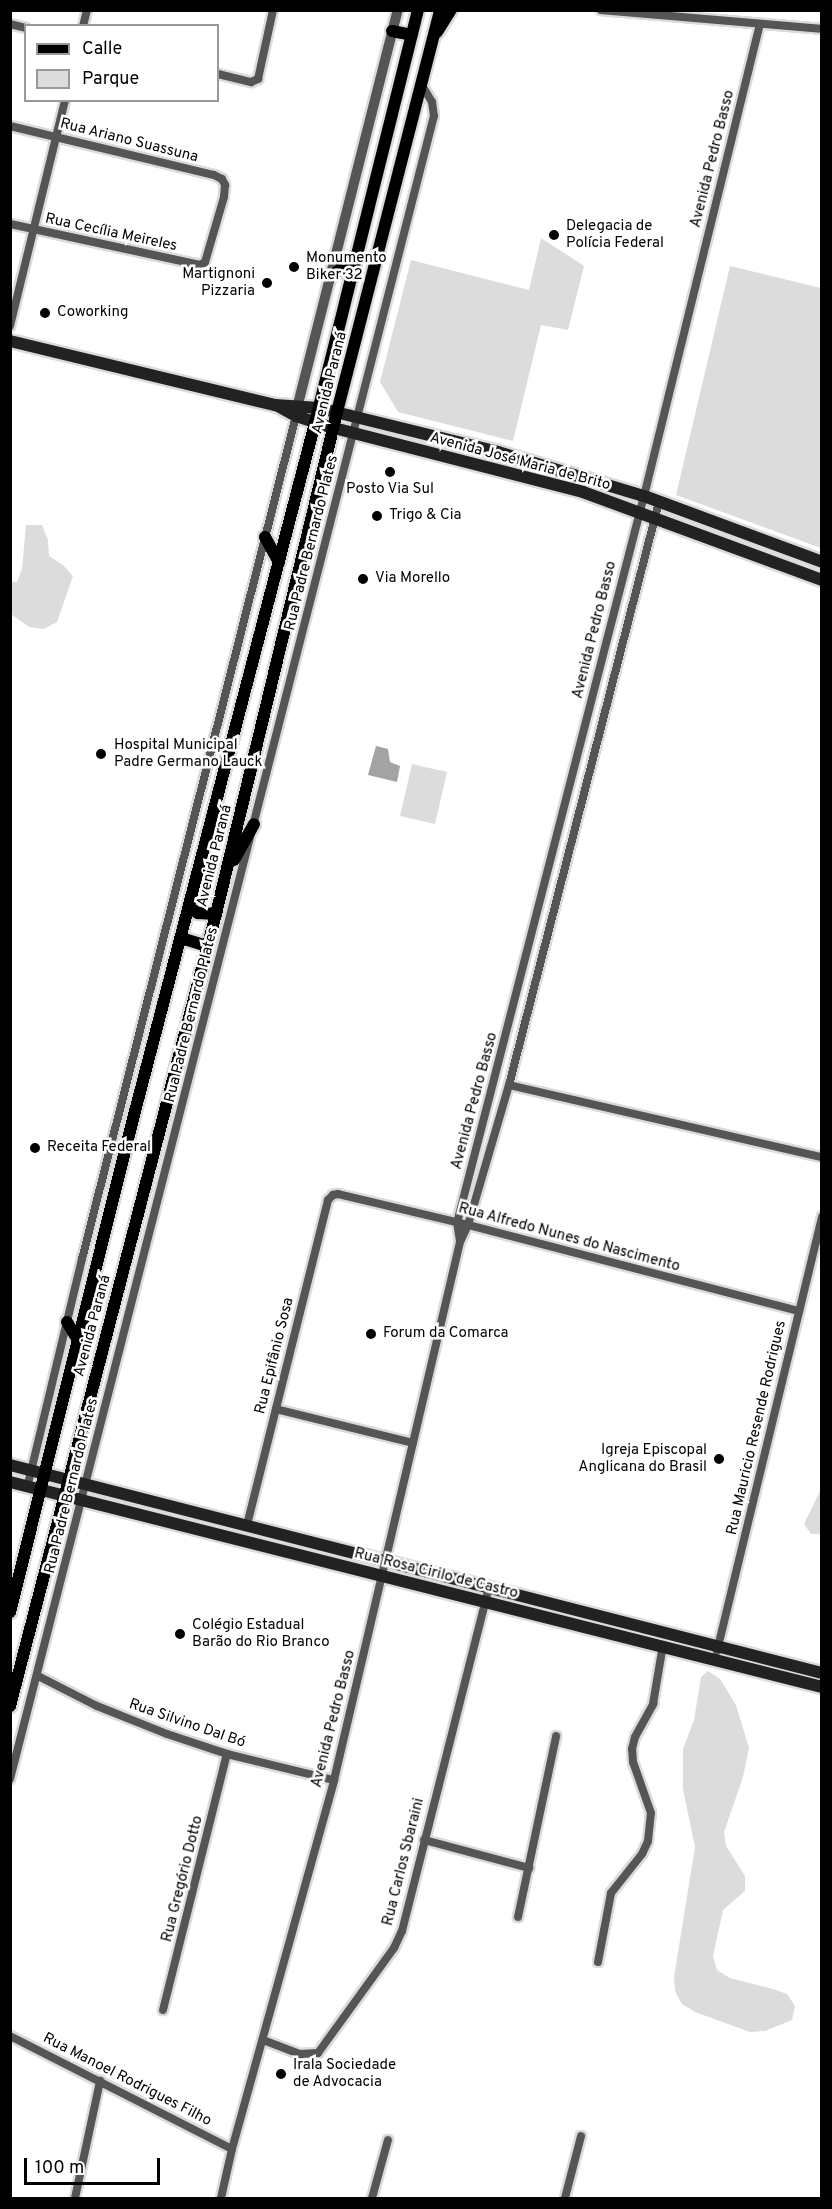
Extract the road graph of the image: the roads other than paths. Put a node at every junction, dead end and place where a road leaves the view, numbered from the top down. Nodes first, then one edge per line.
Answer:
1 (273, 10) edge
2 (398, 10) edge
3 (418, 10) edge
4 (601, 10) edge
5 (449, 11) edge
6 (760, 24) junction
7 (822, 29) edge
8 (392, 31) junction
9 (412, 35) junction
10 (219, 74) edge
11 (421, 84) junction
12 (65, 102) edge
13 (10, 126) edge
14 (57, 137) junction
15 (10, 224) edge
16 (35, 230) junction
17 (357, 258) junction
18 (204, 262) joint
19 (331, 276) junction
20 (10, 326) edge
21 (10, 341) edge
22 (319, 408) junction
23 (297, 411) junction
24 (337, 412) junction
25 (357, 417) junction
26 (315, 423) junction
27 (334, 428) junction
28 (354, 433) junction
29 (498, 452) junction
30 (490, 469) junction
31 (644, 496) junction
32 (659, 502) junction
33 (638, 513) junction
34 (654, 519) junction
35 (265, 537) junction
36 (279, 562) junction
37 (822, 562) edge
38 (822, 580) edge
39 (254, 824) junction
40 (224, 880) junction
41 (189, 907) junction
42 (216, 914) junction
43 (181, 938) junction
44 (208, 946) junction
45 (509, 1085) junction
46 (822, 1157) edge
47 (333, 1195) joint
48 (822, 1217) edge
49 (457, 1223) junction
50 (468, 1226) junction
51 (460, 1242) junction
52 (799, 1311) junction
53 (67, 1323) junction
54 (80, 1342) junction
55 (276, 1409) junction
56 (413, 1443) junction
57 (10, 1466) edge
58 (32, 1472) junction
59 (46, 1476) junction
60 (69, 1481) junction
61 (10, 1482) edge
62 (87, 1485) junction
63 (27, 1488) junction
64 (42, 1492) junction
65 (65, 1497) junction
66 (82, 1501) junction
67 (247, 1525) junction
68 (386, 1560) junction
69 (382, 1576) junction
70 (489, 1586) junction
71 (521, 1594) junction
72 (484, 1601) junction
73 (517, 1609) junction
74 (10, 1612) edge
75 (663, 1646) junction
76 (719, 1646) junction
77 (715, 1659) junction
78 (822, 1672) edge
79 (38, 1676) junction
80 (822, 1687) edge
81 (10, 1706) edge
82 (556, 1736) dead end
83 (227, 1754) junction
84 (10, 1779) edge
85 (334, 1780) junction
86 (424, 1840) junction
87 (529, 1868) junction
88 (518, 1917) dead end
89 (598, 1962) dead end
90 (163, 2010) dead end
91 (10, 2036) edge
92 (263, 2040) junction
93 (100, 2081) junction
94 (581, 2136) dead end
95 (388, 2140) dead end
96 (232, 2149) junction
97 (75, 2199) edge
98 (221, 2199) edge
99 (372, 2199) edge
100 (565, 2199) edge

1 - 10 street
2 - 8 street, Avenida Paraná
3 - 9 main road, Avenida Paraná
4 - 6 street
5 - 11 main road, Avenida Paraná
6 - 7 street
6 - 31 street, Avenida Pedro Basso
8 - 9 main road
8 - 19 street, Avenida Paraná
9 - 17 main road, Avenida Paraná
11 - 24 main road, Avenida Paraná
11 - 25 street, Rua Padre Bernardo Plates
12 - 14 street
13 - 14 street, Rua Ariano Suassuna
14 - 16 street
14 - 18 street, Rua Ariano Suassuna
15 - 16 street, Rua Cecília Meireles
16 - 18 street, Rua Cecília Meireles
16 - 20 street
17 - 19 main road
17 - 22 main road, Avenida Paraná
19 - 23 street, Avenida Paraná
21 - 23 main road, Avenida José Maria de Brito
22 - 23 main road, Avenida José Maria de Brito
22 - 24 main road, Avenida José Maria de Brito
22 - 26 main road, Avenida Paraná
23 - 26 main road, Avenida José Maria de Brito
23 - 35 street
24 - 25 main road, Avenida José Maria de Brito
24 - 27 main road, Avenida Paraná
25 - 28 street, Rua Padre Bernardo Plates
25 - 29 main road, Avenida José Maria de Brito
26 - 27 main road, Avenida José Maria de Brito
26 - 36 main road, Avenida Paraná
27 - 28 main road, Avenida José Maria de Brito
27 - 40 main road, Avenida Paraná
28 - 30 main road, Avenida José Maria de Brito
28 - 39 street, Rua Padre Bernardo Plates
29 - 30 main road
29 - 31 main road, Avenida José Maria de Brito
30 - 33 main road, Avenida José Maria de Brito
31 - 32 main road, Avenida José Maria de Brito
31 - 33 street, Avenida Pedro Basso
32 - 34 street, Avenida Pedro Basso
32 - 37 main road, Avenida José Maria de Brito
33 - 34 main road, Avenida José Maria de Brito
33 - 49 street, Avenida Pedro Basso
34 - 38 main road, Avenida José Maria de Brito
34 - 45 street, Avenida Pedro Basso
35 - 36 main road
35 - 53 street
36 - 41 main road, Avenida Paraná
39 - 40 main road
39 - 62 street, Rua Padre Bernardo Plates
40 - 42 main road, Avenida Paraná
41 - 42 main road
41 - 43 main road, Avenida Paraná
42 - 44 main road, Avenida Paraná
43 - 44 main road
43 - 54 main road, Avenida Paraná
44 - 60 main road, Avenida Paraná
45 - 46 street
45 - 50 street, Avenida Pedro Basso
47 - 49 street, Rua Alfredo Nunes do Nascimento
47 - 55 street, Rua Epifânio Sosa
48 - 52 street, Rua Mauricio Resende Rodrigues
49 - 50 street, Rua Alfredo Nunes do Nascimento
49 - 51 street, Avenida Pedro Basso
50 - 51 street, Avenida Pedro Basso
50 - 52 street, Rua Alfredo Nunes do Nascimento
51 - 56 street, Avenida Pedro Basso
52 - 76 street, Rua Mauricio Resende Rodrigues
53 - 54 main road
53 - 58 street
54 - 59 main road, Avenida Paraná
55 - 56 street
55 - 67 street, Rua Epifânio Sosa
56 - 68 street, Avenida Pedro Basso
57 - 58 main road
58 - 59 main road
58 - 63 street
59 - 60 main road
59 - 64 main road, Avenida Paraná
60 - 62 main road
60 - 65 main road, Avenida Paraná
61 - 63 main road, Rua Rosa Cirilo de Castro
62 - 66 street, Rua Padre Bernardo Plates
62 - 67 main road
63 - 64 main road, Rua Rosa Cirilo de Castro
64 - 65 main road, Rua Rosa Cirilo de Castro
64 - 74 main road, Avenida Paraná
65 - 66 main road, Rua Rosa Cirilo de Castro
65 - 81 main road, Avenida Paraná
66 - 69 main road, Rua Rosa Cirilo de Castro
66 - 79 street, Rua Padre Bernardo Plates
67 - 68 main road
68 - 69 street, Avenida Pedro Basso
68 - 70 main road
69 - 72 main road, Rua Rosa Cirilo de Castro
69 - 85 street, Avenida Pedro Basso
70 - 71 main road
70 - 72 street, Rua Carlos Sbaraini
71 - 73 main road
71 - 76 main road
72 - 73 main road, Rua Rosa Cirilo de Castro
72 - 86 street, Rua Carlos Sbaraini
73 - 75 main road, Rua Rosa Cirilo de Castro
75 - 77 main road, Rua Rosa Cirilo de Castro
75 - 89 street
76 - 77 street, Rua Mauricio Resende Rodrigues
76 - 78 main road
77 - 80 main road, Rua Rosa Cirilo de Castro
79 - 83 street, Rua Silvino Dal Bó
79 - 84 street, Rua Padre Bernardo Plates
82 - 87 street
83 - 85 street, Rua Silvino Dal Bó
83 - 90 street, Rua Gregório Dotto
85 - 92 street, Avenida Pedro Basso
86 - 87 street
86 - 92 street, Rua Carlos Sbaraini
87 - 88 street
91 - 93 street, Rua Manoel Rodrigues Filho
92 - 96 street, Avenida Pedro Basso
93 - 96 street, Rua Manoel Rodrigues Filho
93 - 97 street
94 - 100 street
95 - 99 street
96 - 98 street, Avenida Pedro Basso

